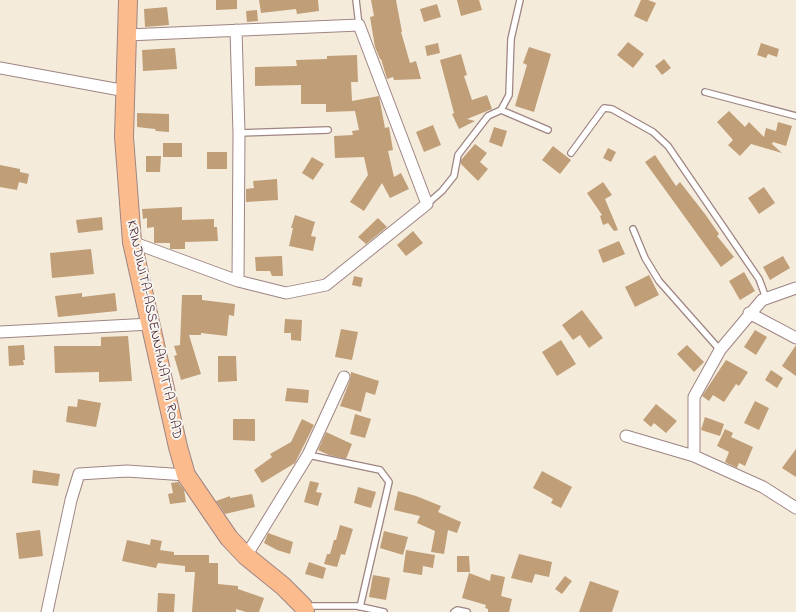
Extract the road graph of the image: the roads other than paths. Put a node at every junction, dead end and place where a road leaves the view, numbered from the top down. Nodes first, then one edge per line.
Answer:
1 (128, 0) edge
2 (356, 0) edge
3 (520, 0) edge
4 (359, 25) junction
5 (236, 30) junction
6 (127, 35) junction
7 (0, 68) edge
8 (126, 91) junction
9 (705, 92) dead end
10 (501, 110) junction
11 (796, 116) edge
12 (328, 130) dead end
13 (548, 130) dead end
14 (239, 133) junction
15 (571, 153) dead end
16 (427, 204) junction
17 (633, 229) dead end
18 (132, 242) junction
19 (238, 281) junction
20 (796, 288) edge
21 (766, 298) junction
22 (749, 313) junction
23 (151, 324) junction
24 (0, 332) edge
25 (796, 338) edge
26 (720, 350) junction
27 (344, 377) dead end
28 (626, 436) dead end
29 (308, 455) junction
30 (694, 456) junction
31 (186, 475) junction
32 (796, 508) edge
33 (246, 556) junction
34 (360, 607) junction
35 (304, 609) edge
36 (47, 612) edge
37 (384, 612) edge
38 (454, 612) edge
39 (467, 612) edge

1 - 6 main road, KRINDIWITA-ASSENNAWATTA ROAD
2 - 4 lane
3 - 10 lane
4 - 5 street
4 - 16 street
5 - 6 street
5 - 14 street
6 - 8 main road, KRINDIWITA-ASSENNAWATTA ROAD
7 - 8 street
8 - 18 main road, KRINDIWITA-ASSENNAWATTA ROAD
9 - 11 lane
10 - 13 lane
10 - 16 lane
12 - 14 lane
14 - 19 street
15 - 21 lane
16 - 19 street
17 - 26 lane
18 - 19 street
18 - 23 main road, KRINDIWITA-ASSENNAWATTA ROAD
20 - 21 street
21 - 22 street
22 - 25 street
22 - 26 street
23 - 24 street
23 - 31 main road, KRINDIWITA-ASSENNAWATTA ROAD
26 - 30 street
27 - 29 street
28 - 30 street
29 - 33 street
29 - 34 lane
30 - 32 street
31 - 33 main road, KRINDIWITA-ASSENNAWATTA ROAD
31 - 36 street
33 - 35 main road, KRINDIWITA-ASSENNAWATTA ROAD
34 - 35 lane
34 - 37 lane
38 - 39 lane

